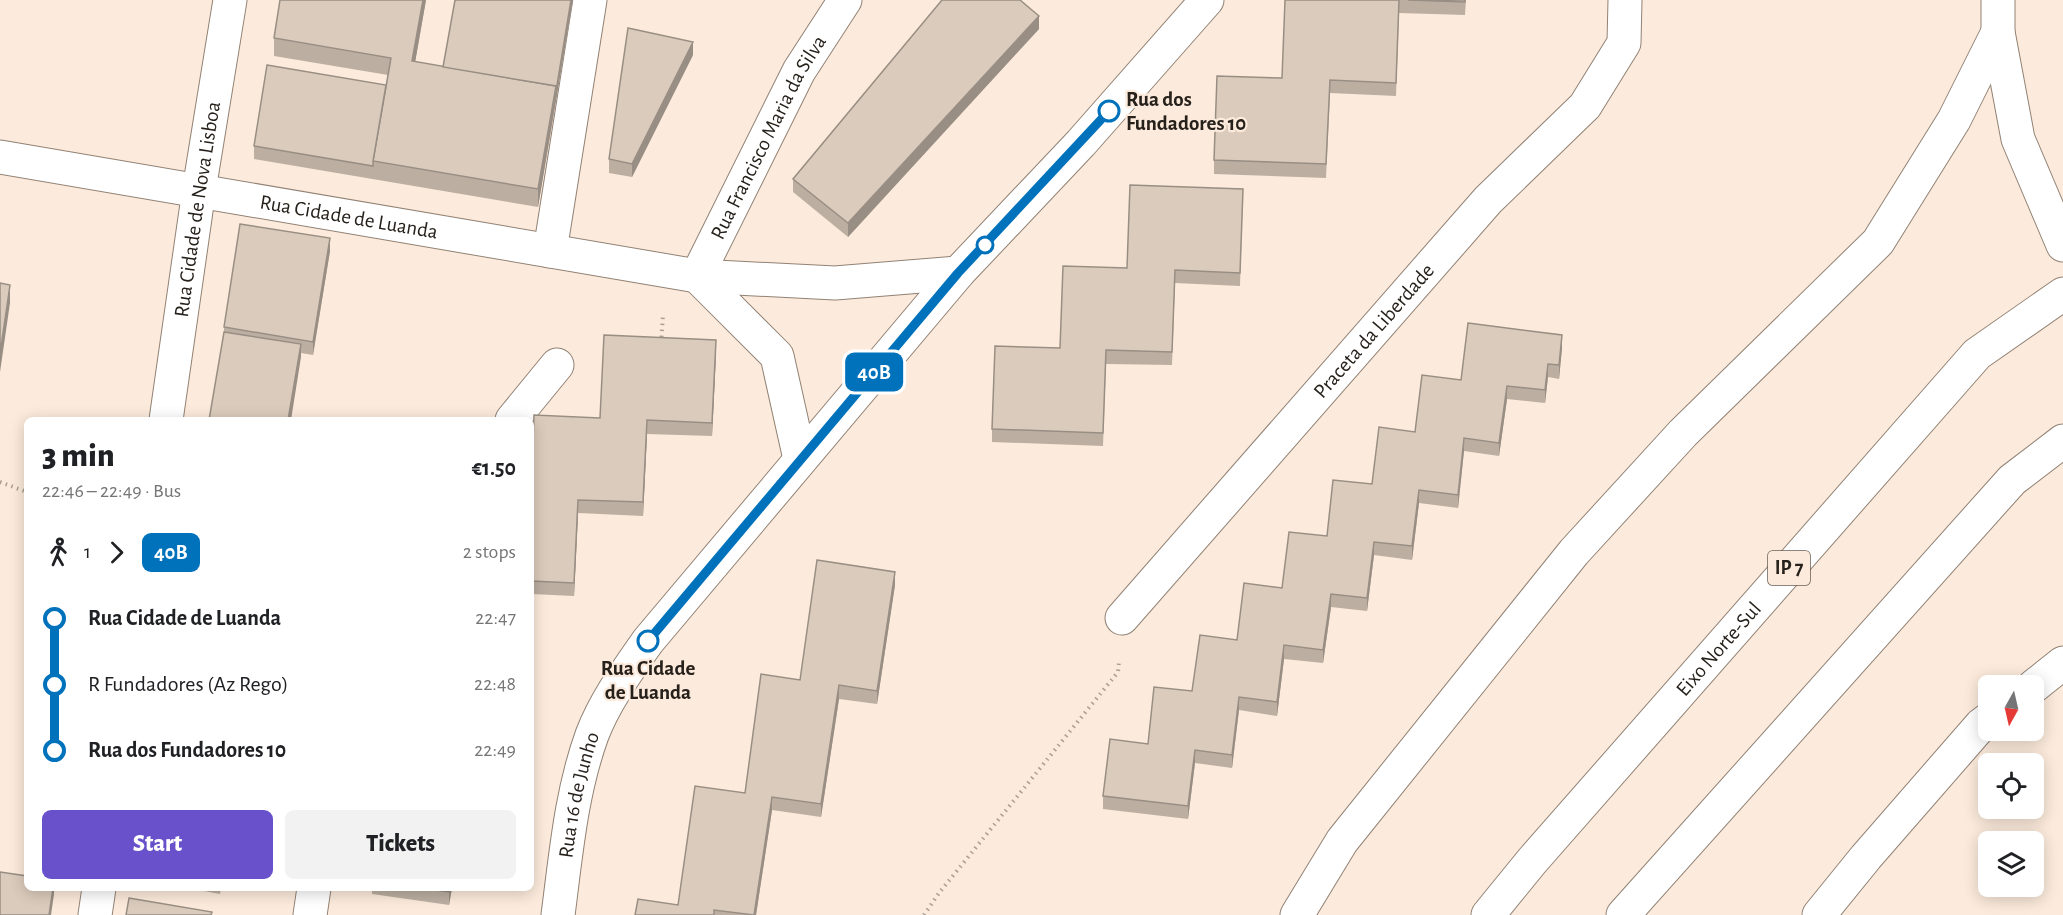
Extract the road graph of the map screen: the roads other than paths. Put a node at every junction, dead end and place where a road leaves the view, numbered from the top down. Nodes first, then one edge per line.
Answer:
1 (230, 0) edge
2 (591, 0) edge
3 (845, 0) edge
4 (1625, 0) edge
5 (1202, 2) edge
6 (1998, 16) edge
7 (0, 157) edge
8 (200, 190) junction
9 (2063, 245) edge
10 (549, 251) junction
11 (958, 273) junction
12 (697, 276) junction
13 (2063, 294) edge
14 (557, 365) dead end
15 (166, 417) edge
16 (514, 417) edge
17 (2063, 441) edge
18 (800, 459) junction
19 (1122, 618) road end
20 (2063, 663) edge
21 (2044, 678) edge
22 (1978, 728) edge
23 (99, 891) edge
24 (314, 891) edge
25 (95, 915) edge
26 (310, 915) edge
27 (558, 915) edge
28 (1297, 915) edge
29 (1488, 915) edge
30 (1623, 915) edge
31 (1819, 915) edge

1 - 8 main road, Rua Cidade de Nova Lisboa
2 - 10 main road
3 - 12 main road, Rua Francisco Maria da Silva
4 - 19 main road, Praceta da Liberdade
5 - 11 main road, Rua 16 de Junho
6 - 9 main road
6 - 28 main road
7 - 8 main road, Rua Cidade de Luanda
8 - 10 main road, Rua Cidade de Luanda
8 - 15 main road, Rua Cidade de Nova Lisboa
10 - 12 main road, Rua Cidade de Luanda
11 - 12 main road, Rua Cidade de Luanda
11 - 18 main road, Rua 16 de Junho
12 - 18 main road
13 - 29 main road, Eixo Norte-Sul / IP 7
14 - 16 main road
17 - 30 main road
18 - 27 main road, Rua 16 de Junho
20 - 21 main road
22 - 31 main road
23 - 25 main road
24 - 26 main road

